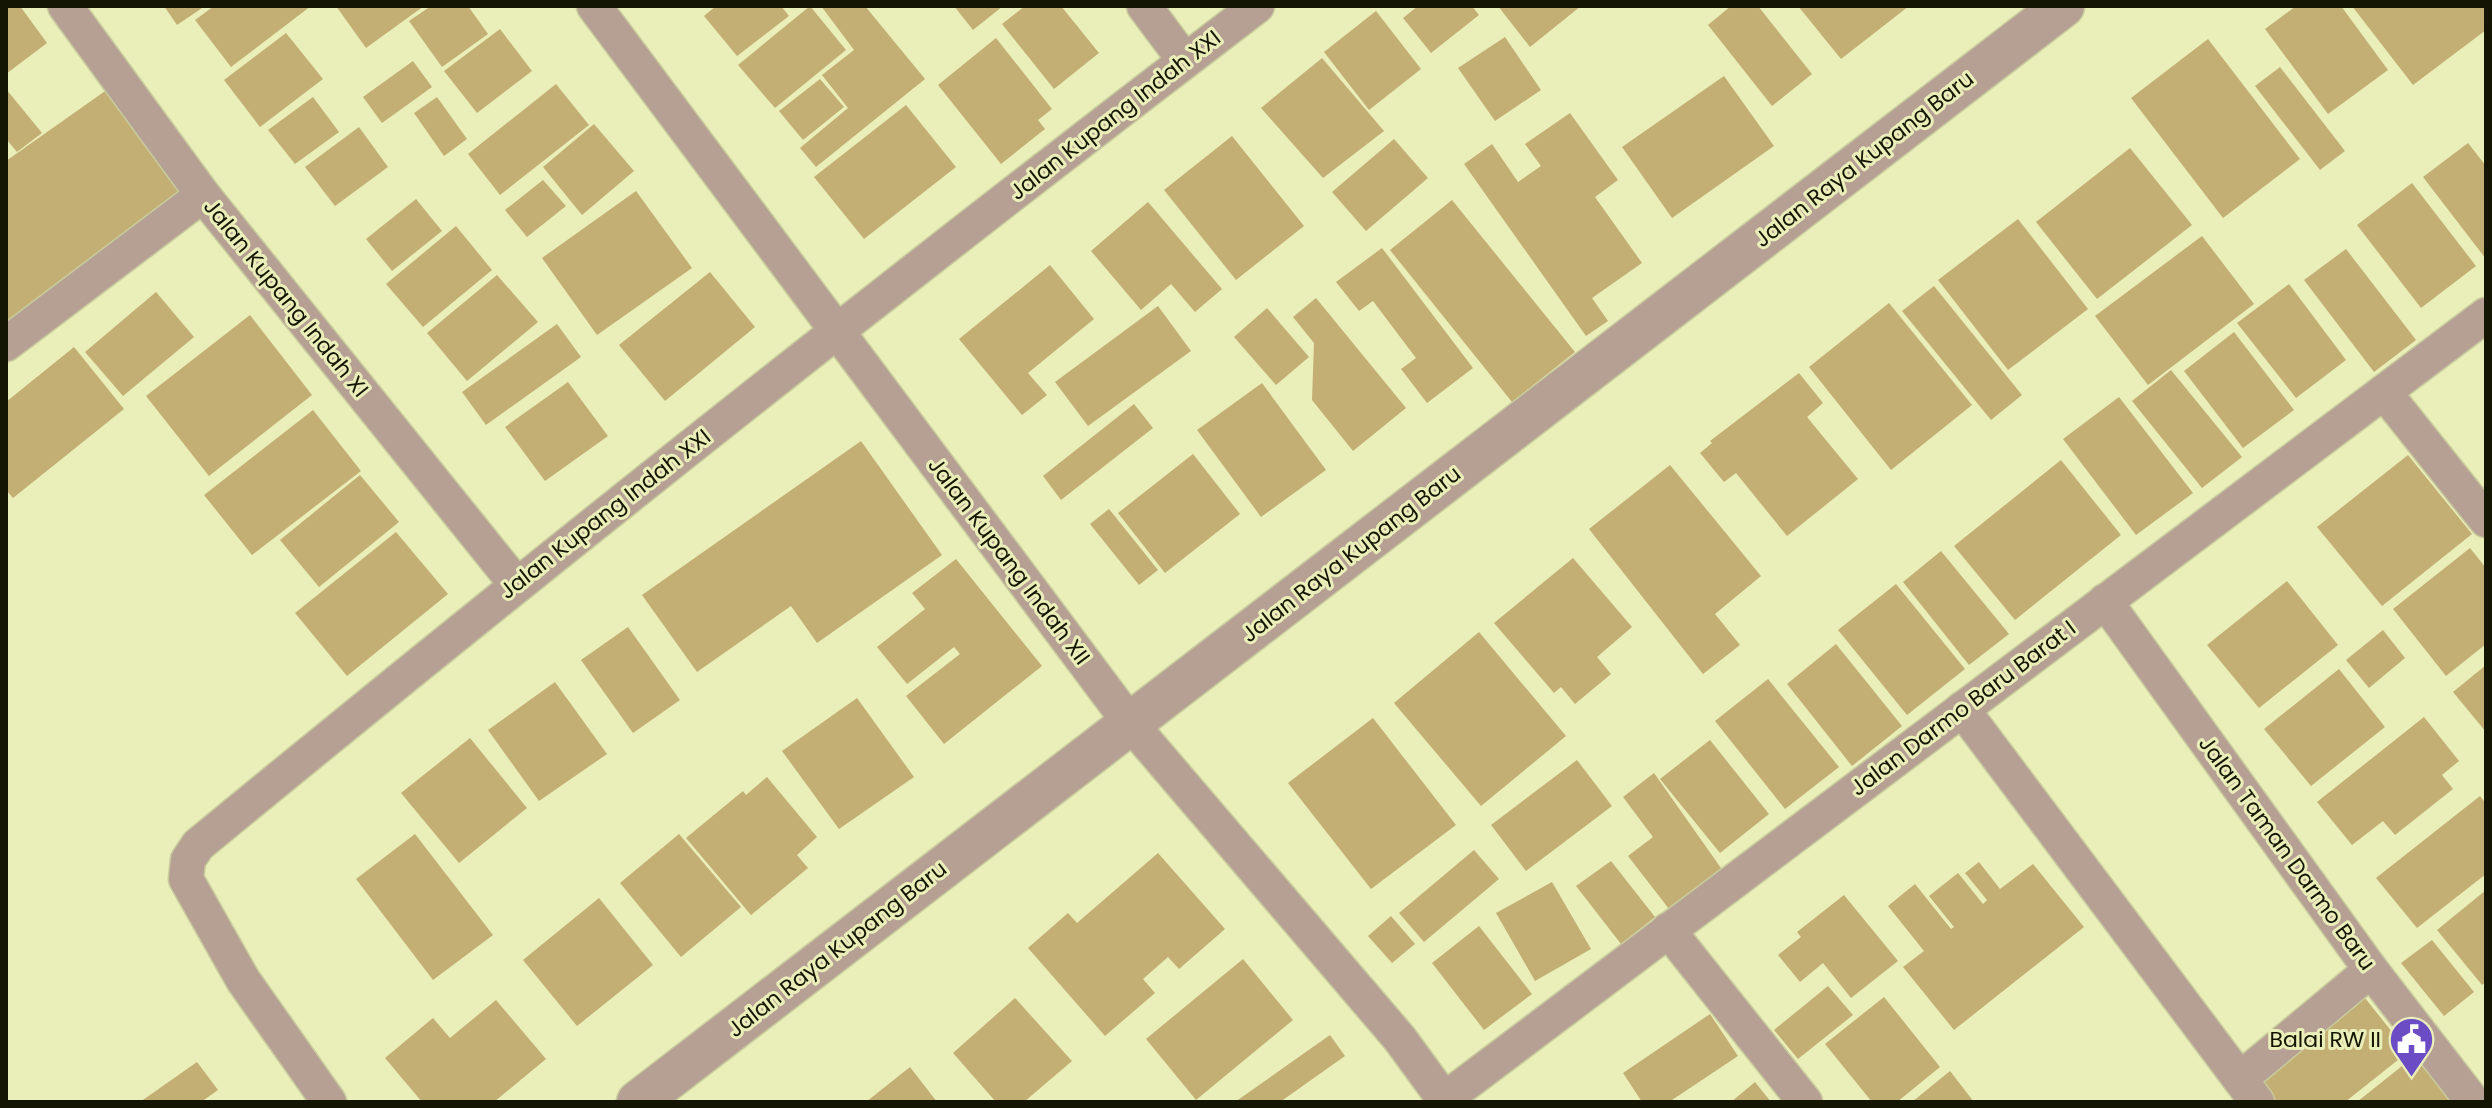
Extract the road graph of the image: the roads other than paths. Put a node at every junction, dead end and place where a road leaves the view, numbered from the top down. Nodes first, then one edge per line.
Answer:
1 (65, 6) edge
2 (594, 6) edge
3 (1144, 6) edge
4 (1257, 6) edge
5 (2063, 6) edge
6 (1185, 61) junction
7 (203, 195) junction
8 (2486, 315) edge
9 (836, 330) junction
10 (6, 344) edge
11 (2384, 392) junction
12 (2486, 520) edge
13 (516, 584) junction
14 (2105, 601) junction
15 (1962, 709) junction
16 (1130, 723) junction
17 (1668, 930) junction
18 (2371, 970) junction
19 (2248, 1090) edge
20 (1444, 1101) edge
21 (329, 1102) edge
22 (638, 1102) edge
23 (1805, 1102) edge
24 (2473, 1102) edge

1 - 7 street, Jalan Kupang Indah XI
2 - 9 street, Jalan Kupang Indah XII
3 - 6 street
4 - 6 street, Jalan Kupang Indah XXI
5 - 16 street, Jalan Raya Kupang Baru
6 - 9 street, Jalan Kupang Indah XXI
7 - 10 street
7 - 13 street, Jalan Kupang Indah XI
8 - 11 street, Jalan Darmo Baru Barat I
9 - 13 street, Jalan Kupang Indah XXI
9 - 16 street, Jalan Kupang Indah XII
11 - 12 street
11 - 14 street, Jalan Darmo Baru Barat I
13 - 21 street, Jalan Kupang Indah XXI
14 - 15 street, Jalan Darmo Baru Barat I
14 - 18 street, Jalan Taman Darmo Baru
15 - 17 street, Jalan Darmo Baru Barat I
15 - 19 street
16 - 20 street, Jalan Kupang Indah XII
16 - 22 street, Jalan Raya Kupang Baru
17 - 20 street, Jalan Darmo Baru Barat I
17 - 23 street
18 - 19 street
18 - 24 street, Jalan Taman Darmo Baru

